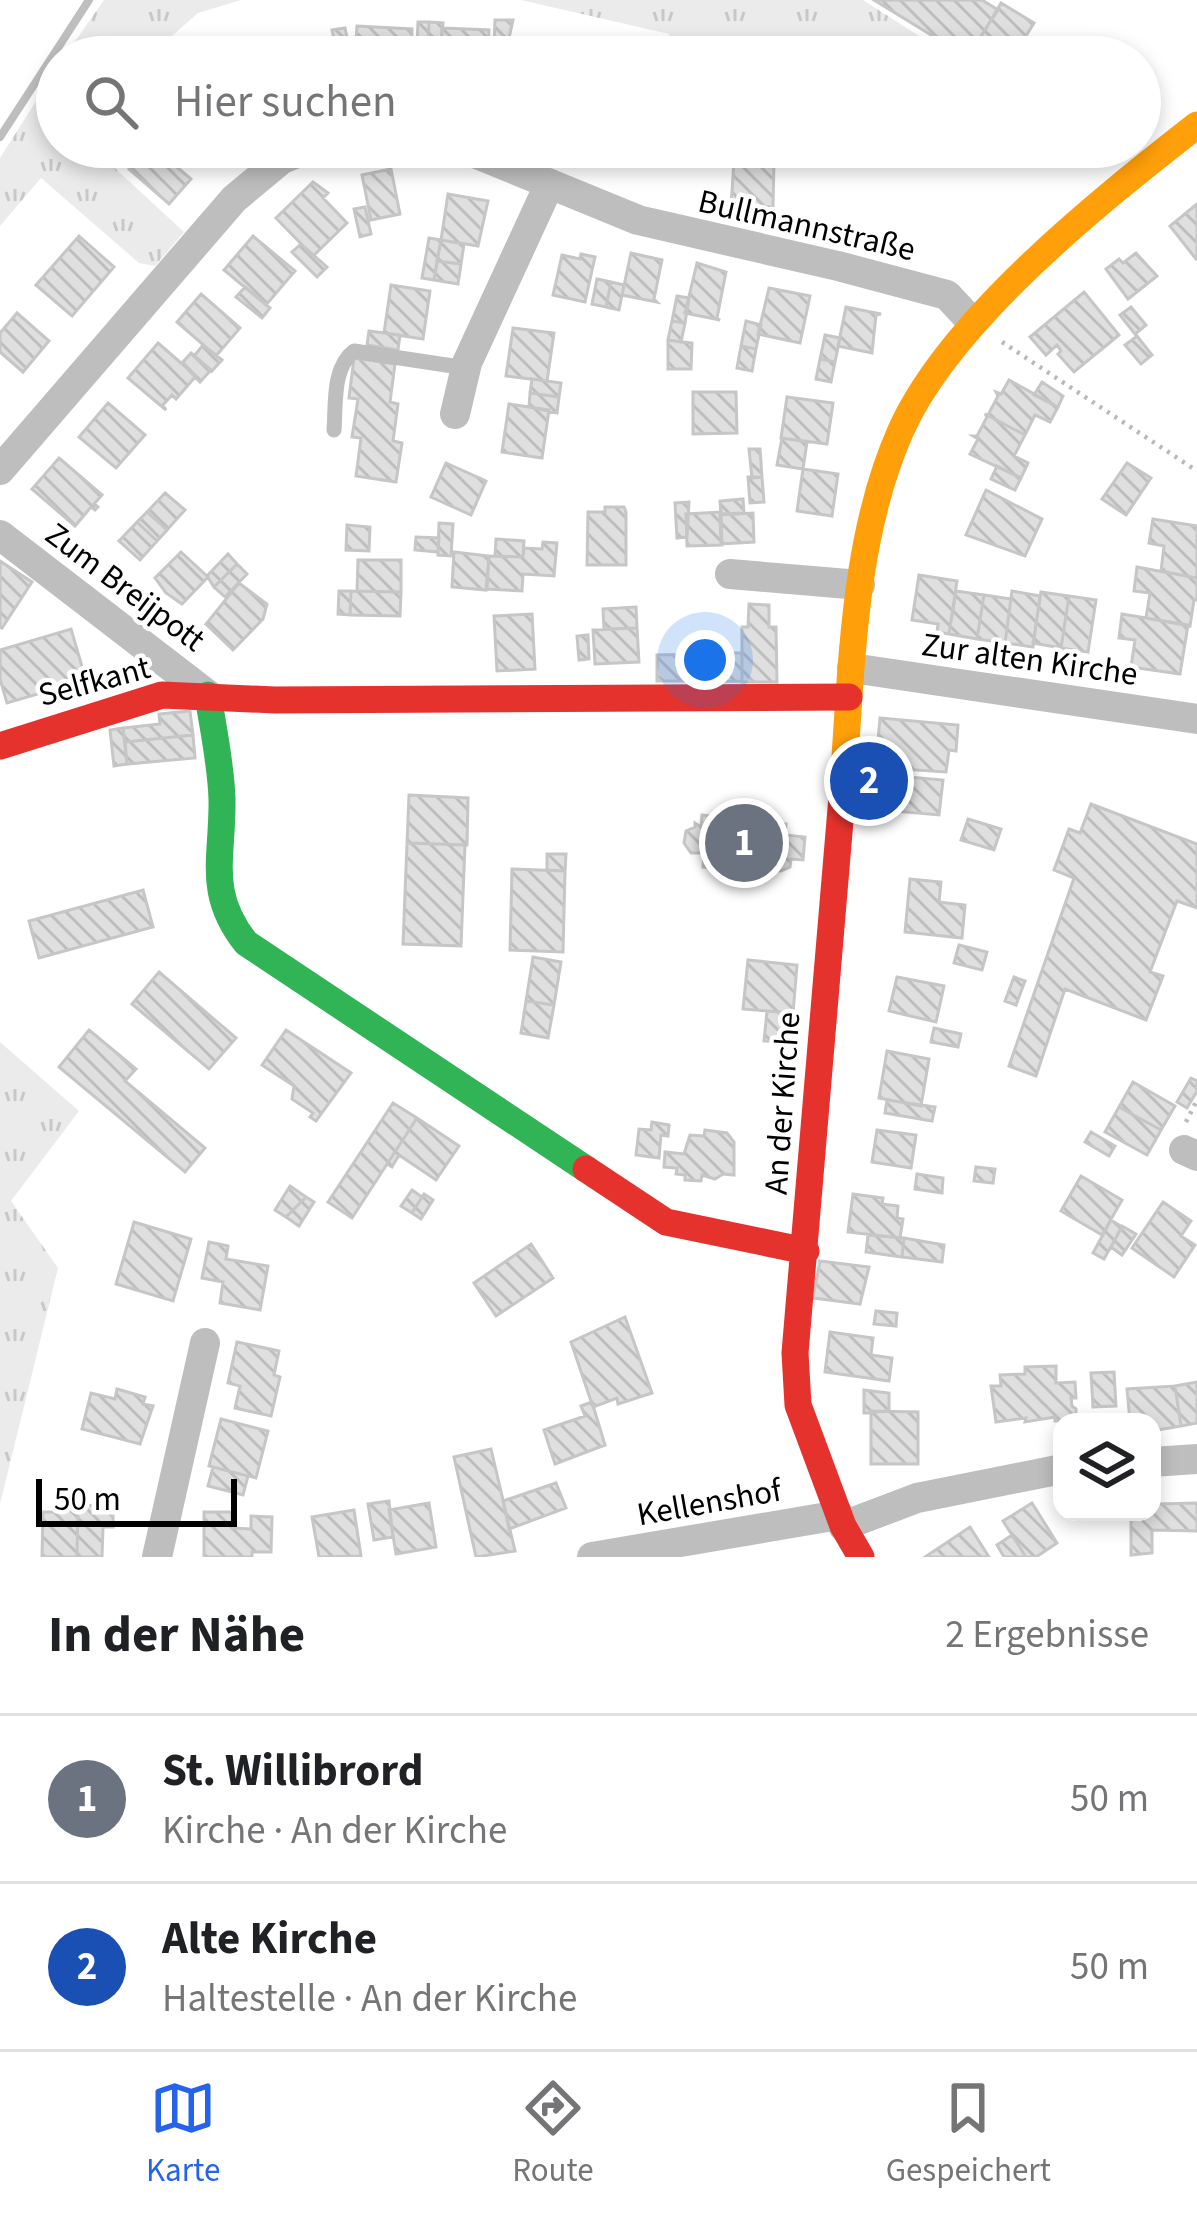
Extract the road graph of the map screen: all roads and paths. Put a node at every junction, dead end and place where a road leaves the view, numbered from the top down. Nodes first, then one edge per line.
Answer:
1 (1197, 125) edge
2 (1161, 153) edge
3 (272, 168) edge
4 (509, 168) edge
5 (1141, 168) edge
6 (549, 185) junction
7 (972, 322) junction
8 (466, 368) junction
9 (455, 414) dead end
10 (334, 430) dead end
11 (0, 470) edge
12 (1197, 471) edge
13 (0, 535) edge
14 (730, 574) dead end
15 (860, 585) junction
16 (850, 683) junction
17 (208, 694) junction
18 (1197, 718) edge
19 (0, 746) edge
20 (806, 1252) junction
21 (206, 1343) dead end
22 (1197, 1459) edge
23 (1161, 1461) edge
24 (1053, 1471) edge
25 (841, 1521) junction
26 (158, 1557) edge
27 (592, 1557) edge
28 (861, 1557) edge

1 - 2 street, An der Kirche
3 - 11 street
4 - 6 street, Bullmannstraße
5 - 7 street, An der Kirche
6 - 7 street, Bullmannstraße
6 - 8 street
7 - 12 path
7 - 15 street, An der Kirche
8 - 9 street
8 - 10 lane
13 - 17 street, Zum Breijpott
14 - 15 street
15 - 16 street, An der Kirche
16 - 17 street
16 - 18 street, Zur alten Kirche
16 - 20 street, An der Kirche
17 - 19 street, Selfkant
17 - 20 street, An der Kirche
20 - 25 street
21 - 26 street
22 - 23 street
24 - 25 street, Kellenshof
25 - 27 street, Kellenshof
25 - 28 street

